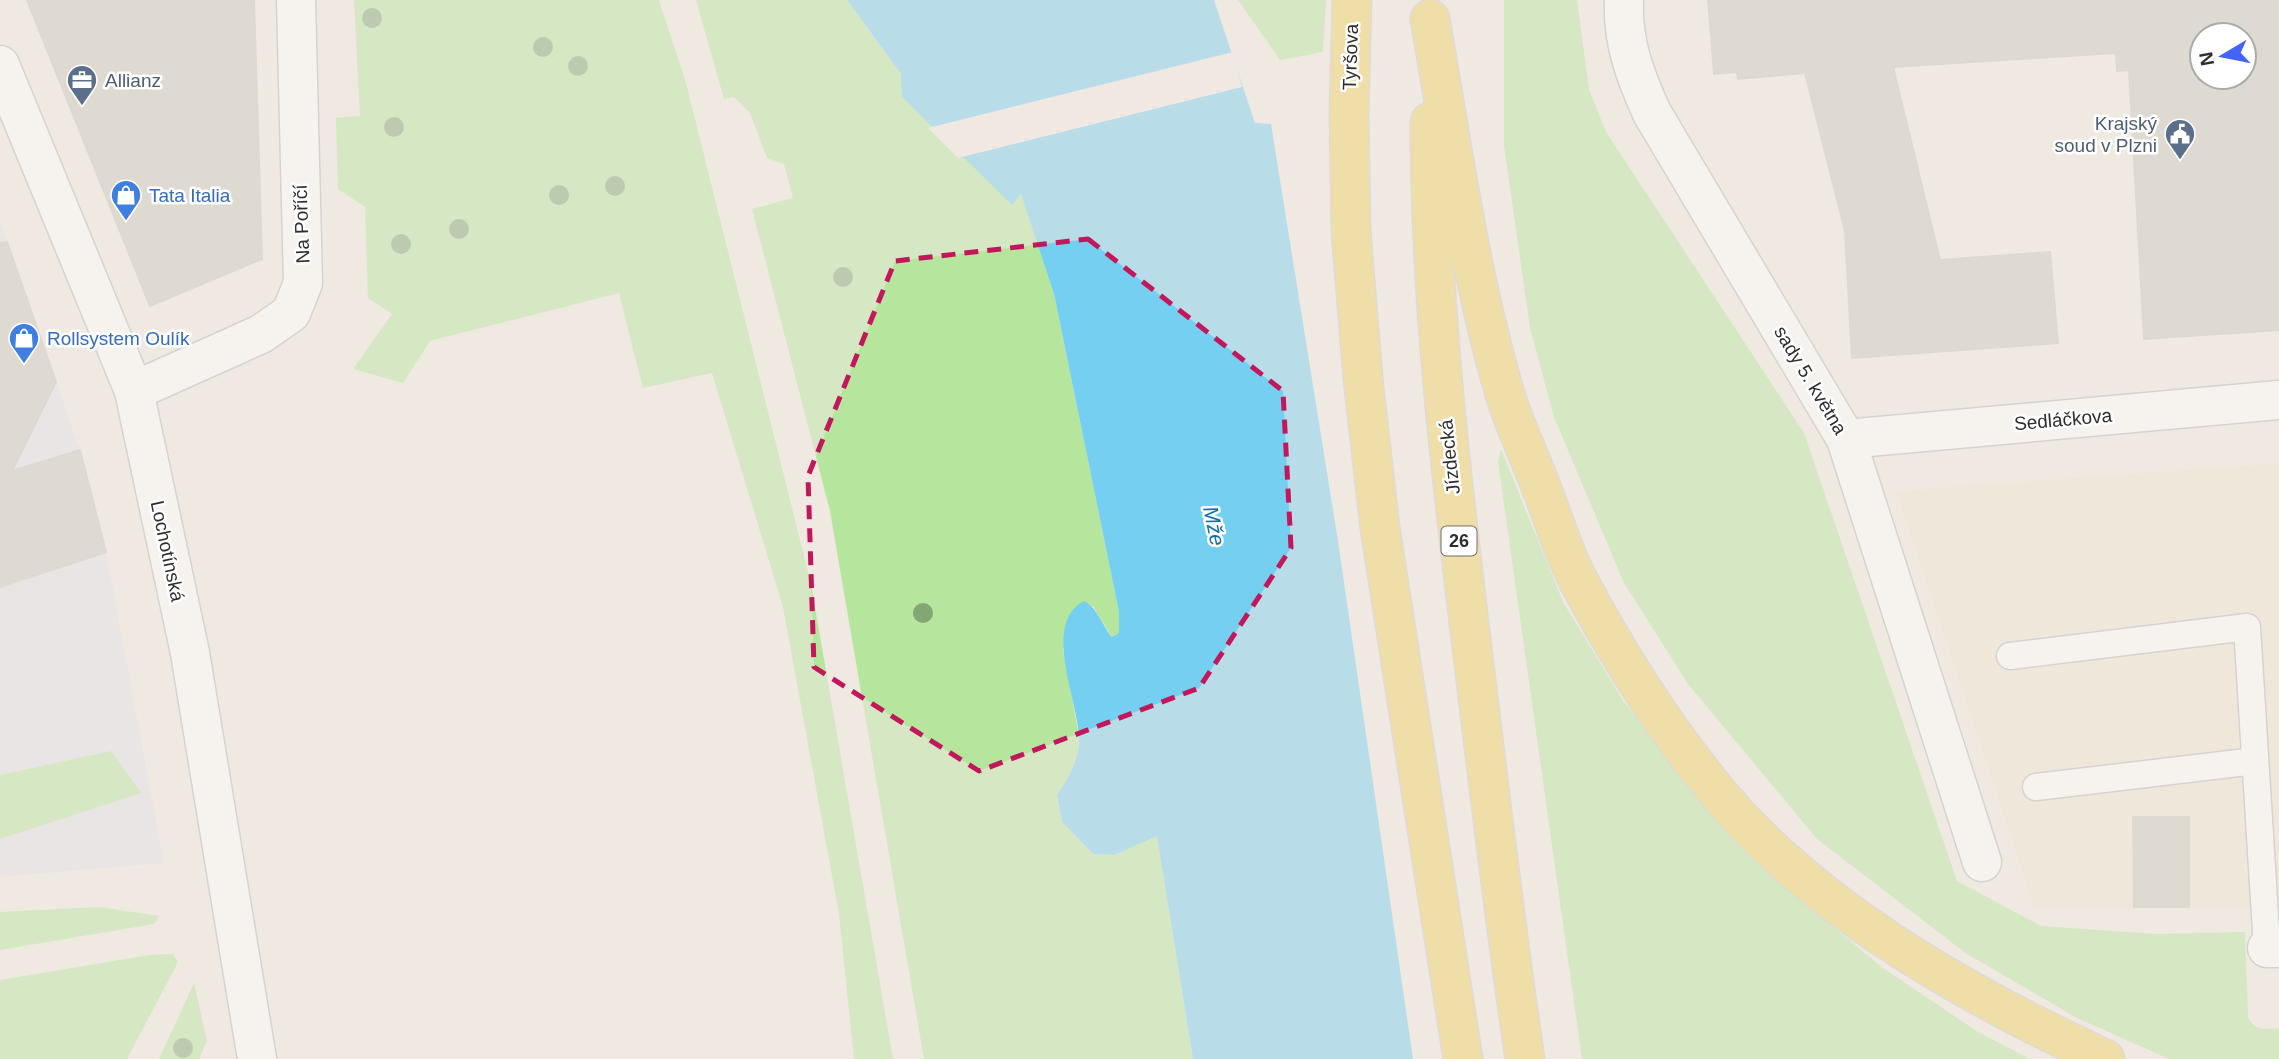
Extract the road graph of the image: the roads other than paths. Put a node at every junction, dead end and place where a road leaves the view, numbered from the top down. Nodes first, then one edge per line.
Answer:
1 (296, 0) edge
2 (1352, 0) edge
3 (1624, 0) edge
4 (1430, 10) edge
5 (0, 65) edge
6 (134, 391) junction
7 (2279, 400) edge
8 (1846, 439) junction
9 (2010, 656) dead end
10 (2255, 761) junction
11 (2036, 787) dead end
12 (1982, 862) dead end
13 (2273, 948) edge
14 (257, 1059) edge
15 (1463, 1059) edge
16 (1525, 1059) edge
17 (2105, 1059) edge

1 - 6 street, Na Poříčí
2 - 15 main road, Tyršova
3 - 8 street, sady 5. května
4 - 16 main road, Jízdecká / 26
4 - 17 main road
5 - 6 street, Lochotínská
6 - 14 street, Lochotínská
7 - 8 street, Sedláčkova
8 - 12 street, sady 5. května
9 - 10 lane
10 - 11 lane
10 - 13 lane

